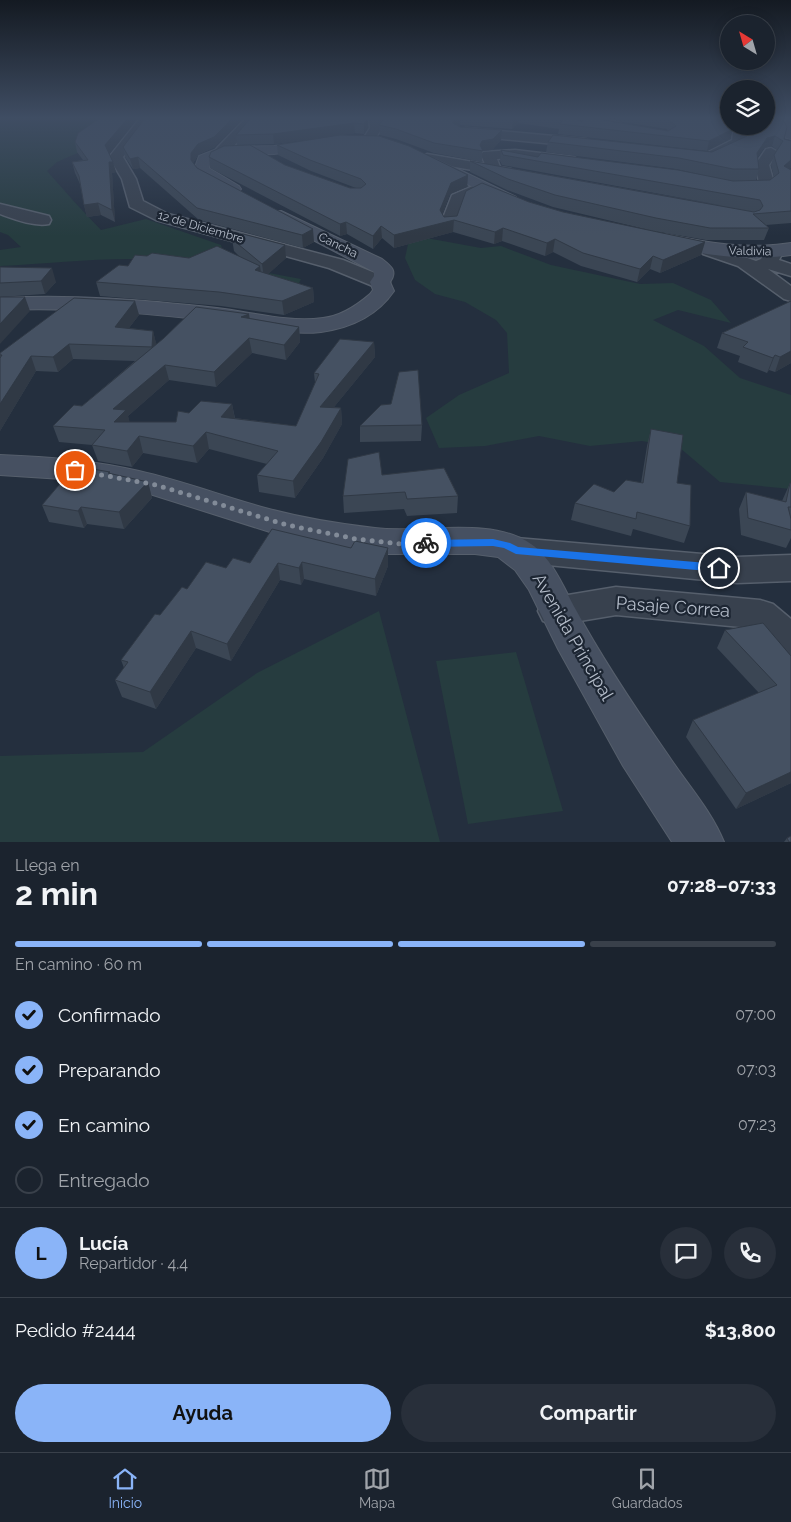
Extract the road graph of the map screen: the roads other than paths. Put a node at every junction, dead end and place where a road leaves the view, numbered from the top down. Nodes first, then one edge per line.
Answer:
1 (116, 157) edge
2 (208, 157) edge
3 (267, 157) edge
4 (426, 157) edge
5 (435, 157) edge
6 (489, 157) edge
7 (540, 157) edge
8 (767, 157) edge
9 (583, 163) edge
10 (277, 164) edge
11 (495, 170) junction
12 (516, 174) edge
13 (721, 184) edge
14 (480, 186) junction
15 (246, 196) edge
16 (526, 206) edge
17 (0, 209) edge
18 (269, 209) edge
19 (43, 220) dead end
20 (449, 223) edge
21 (648, 236) edge
22 (776, 257) edge
23 (791, 270) edge
24 (380, 282) junction
25 (791, 295) edge
26 (0, 304) edge
27 (0, 465) edge
28 (516, 550) junction
29 (791, 568) edge
30 (556, 610) junction
31 (791, 640) edge
32 (700, 842) edge

1 - 24 street, 12 de Diciembre
2 - 15 street
3 - 10 street
4 - 14 street
5 - 11 street
6 - 11 street
7 - 9 street
8 - 13 street
11 - 12 street
14 - 16 street
14 - 20 street
17 - 19 street
18 - 24 street, Cancha
21 - 22 street, Valdivia
22 - 23 street
22 - 25 street
24 - 26 street
27 - 28 street, Avenida Principal
28 - 29 street
28 - 30 street, Avenida Principal
30 - 31 street, Pasaje Correa
30 - 32 street, Avenida Principal

